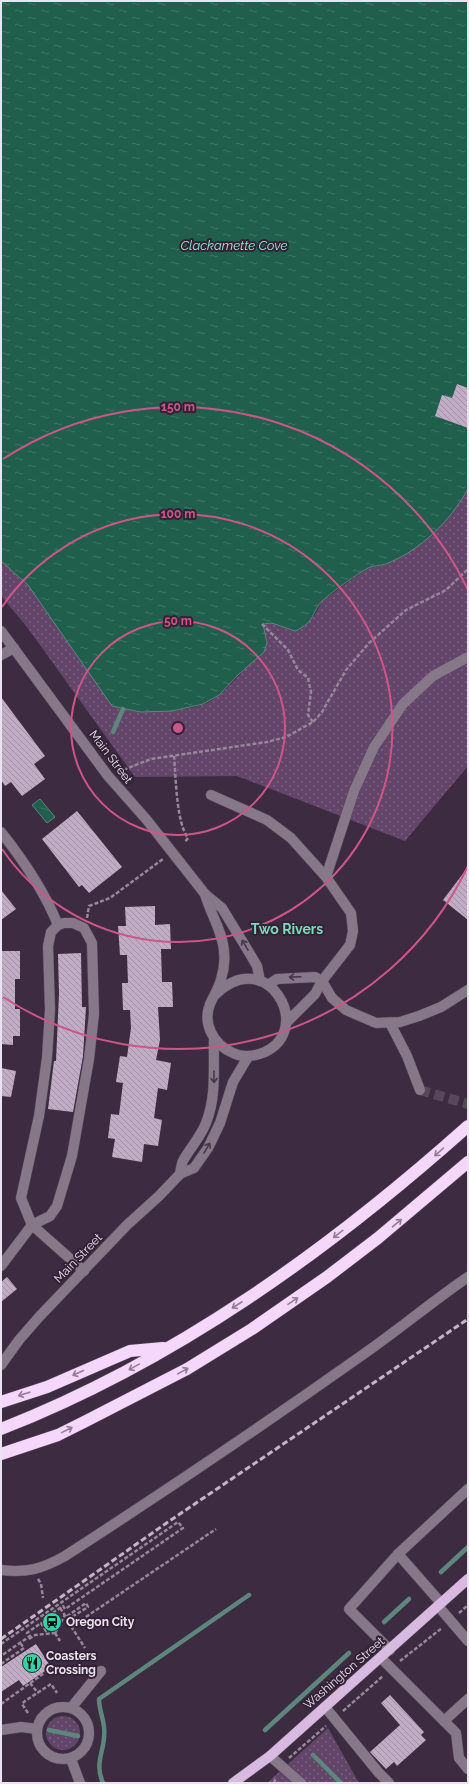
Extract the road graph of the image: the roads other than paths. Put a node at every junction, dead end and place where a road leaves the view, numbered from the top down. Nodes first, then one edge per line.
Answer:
1 (1, 631) edge
2 (14, 648) junction
3 (1, 655) edge
4 (468, 657) edge
5 (211, 795) dead end
6 (1, 832) edge
7 (326, 877) junction
8 (205, 894) junction
9 (58, 925) junction
10 (322, 981) junction
11 (264, 983) junction
12 (468, 990) edge
13 (216, 994) junction
14 (286, 1023) junction
15 (390, 1023) junction
16 (214, 1038) junction
17 (248, 1056) junction
18 (420, 1090) dead end
19 (468, 1126) edge
20 (468, 1162) edge
21 (180, 1174) junction
22 (32, 1225) junction
23 (1, 1266) edge
24 (84, 1271) junction
25 (468, 1277) edge
26 (168, 1348) junction
27 (1, 1365) edge
28 (1, 1402) edge
29 (1, 1429) edge
30 (1, 1454) edge
31 (468, 1489) edge
32 (398, 1554) junction
33 (1, 1570) edge
34 (468, 1579) edge
35 (439, 1605) junction
36 (468, 1641) edge
37 (390, 1650) junction
38 (382, 1658) junction
39 (101, 1671) dead end
40 (468, 1699) edge
41 (325, 1707) junction
42 (71, 1708) junction
43 (444, 1721) junction
44 (37, 1729) junction
45 (1, 1730) edge
46 (270, 1756) junction
47 (71, 1759) junction
48 (468, 1769) edge
49 (80, 1783) edge
50 (233, 1783) edge
51 (301, 1783) edge
52 (389, 1783) edge

1 - 2 street, Main Street
2 - 3 street
2 - 8 street, Main Street
4 - 7 street
5 - 7 street
6 - 9 street
7 - 10 street
11 -> 8 street, Main Street
8 - 13 street, Main Street
9 - 22 street
9 - 22 street
10 -> 11 street
10 - 14 street
10 - 15 street
11 - 13 street
11 - 14 street, Main Street
12 - 15 street
13 - 16 street, Main Street
14 - 17 street
15 - 18 street
16 - 17 street
16 -> 21 street, Main Street
21 -> 17 street, Main Street
19 -> 26 highway
30 -> 20 highway
21 - 24 street, Main Street
22 - 23 street
22 - 24 street
24 - 27 street, Main Street
25 - 33 street
26 -> 28 highway
26 -> 29 highway
31 - 32 street
32 - 35 street
32 - 37 street
34 - 35 main road, Washington Street
35 - 36 street
35 - 37 main road, Washington Street
37 - 38 main road, Washington Street
38 - 41 main road, Washington Street
38 - 43 street
39 - 42 street
40 - 43 street
41 - 46 main road, Washington Street
41 - 52 street
42 - 44 street
42 - 47 street
43 - 48 street
44 - 45 street
44 - 47 street
46 - 50 main road, Washington Street
46 - 51 street
47 - 49 street

